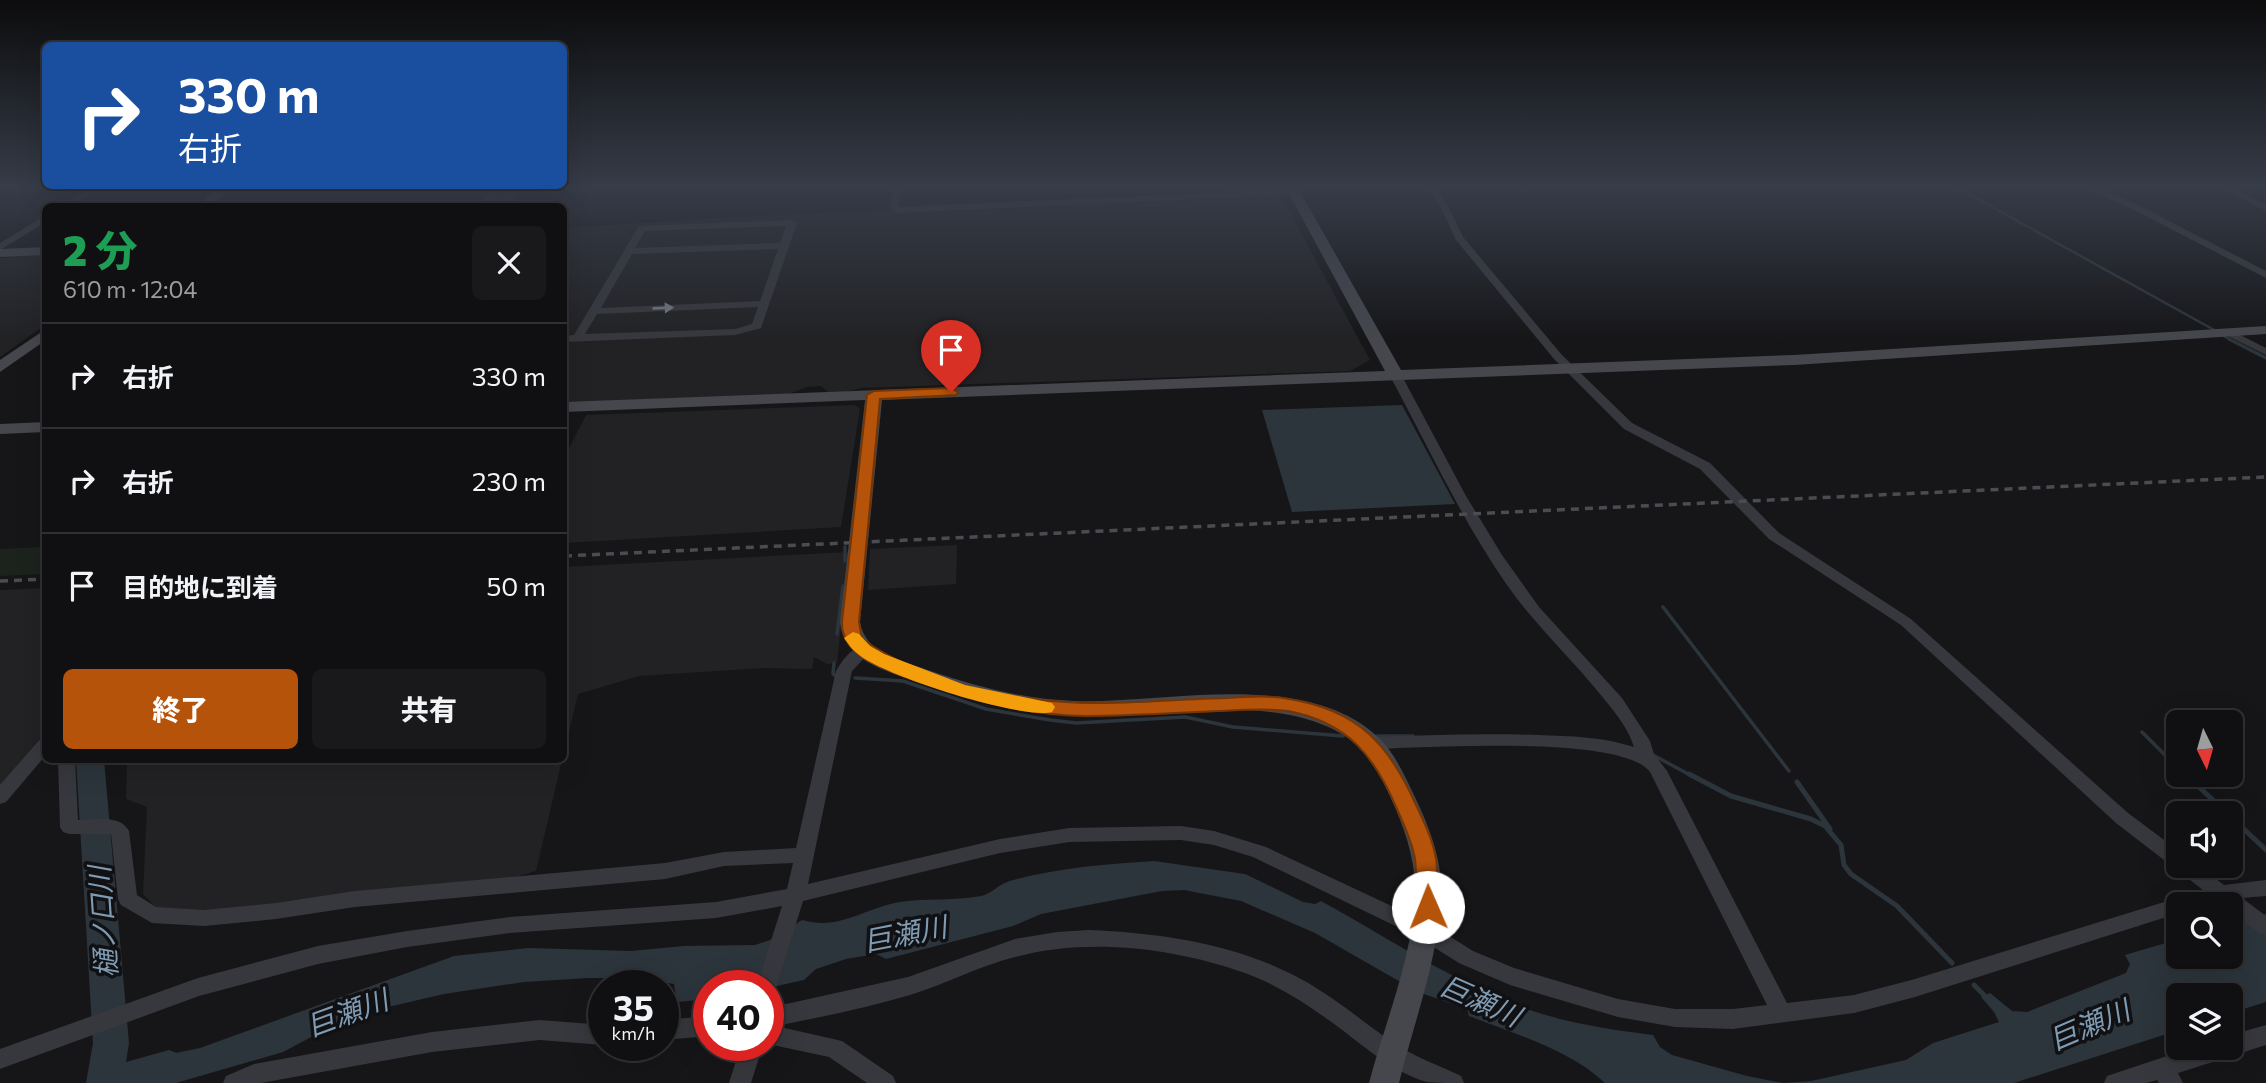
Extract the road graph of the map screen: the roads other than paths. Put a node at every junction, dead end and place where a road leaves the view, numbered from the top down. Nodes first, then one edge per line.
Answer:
1 (636, 239) edge
2 (787, 239) edge
3 (1320, 239) edge
4 (1459, 239) edge
5 (2196, 239) edge
6 (785, 246) junction
7 (42, 251) edge
8 (628, 251) junction
9 (0, 253) edge
10 (2266, 275) edge
11 (764, 304) junction
12 (595, 311) junction
13 (2266, 330) edge
14 (2222, 333) junction
15 (42, 336) edge
16 (578, 338) junction
17 (567, 339) edge
18 (2266, 352) edge
19 (0, 367) edge
20 (1569, 369) junction
21 (1396, 376) junction
22 (874, 395) junction
23 (567, 407) edge
24 (42, 427) edge
25 (0, 429) edge
26 (864, 650) junction
27 (1370, 743) junction
28 (42, 748) edge
29 (1645, 753) junction
30 (66, 763) edge
31 (0, 797) edge
32 (2166, 851) edge
33 (804, 855) junction
34 (2201, 878) edge
35 (2266, 888) edge
36 (2219, 892) edge
37 (2241, 892) edge
38 (795, 896) junction
39 (2166, 909) edge
40 (2243, 910) edge
41 (2266, 928) edge
42 (1423, 932) junction
43 (772, 970) edge
44 (1782, 1014) junction
45 (784, 1015) edge
46 (588, 1034) edge
47 (2266, 1034) edge
48 (784, 1037) edge
49 (2243, 1041) edge
50 (1393, 1047) junction
51 (0, 1059) edge
52 (2197, 1060) edge
53 (747, 1061) edge
54 (2166, 1075) edge
55 (234, 1083) edge
56 (740, 1083) edge
57 (885, 1083) edge
58 (1384, 1083) edge
59 (1453, 1083) edge
60 (2115, 1083) edge

1 - 8 street
2 - 6 street
3 - 21 street
4 - 20 street
5 - 10 street
6 - 8 street
6 - 11 street
7 - 9 street
8 - 12 street
12 -> 11 street
11 - 16 street
12 - 16 street
13 - 14 street
14 - 18 street
14 - 20 street
15 - 19 street
16 - 17 street
20 - 21 street
20 - 32 street
21 - 22 street
21 - 29 street
22 - 23 street
22 - 26 street
24 - 25 street
26 - 27 street
26 - 33 street
27 - 29 street
27 - 42 street
28 - 31 street
29 - 44 street
30 - 33 street
33 - 38 street
34 - 36 street
35 - 37 street
38 - 42 street
38 - 43 street
38 - 51 street
39 - 44 street
40 - 41 street
42 - 44 street
42 - 50 street
45 - 50 street
46 - 55 street
47 - 49 street
48 - 57 street
50 - 58 street
50 - 59 street
52 - 54 street
53 - 56 street
54 - 60 street

